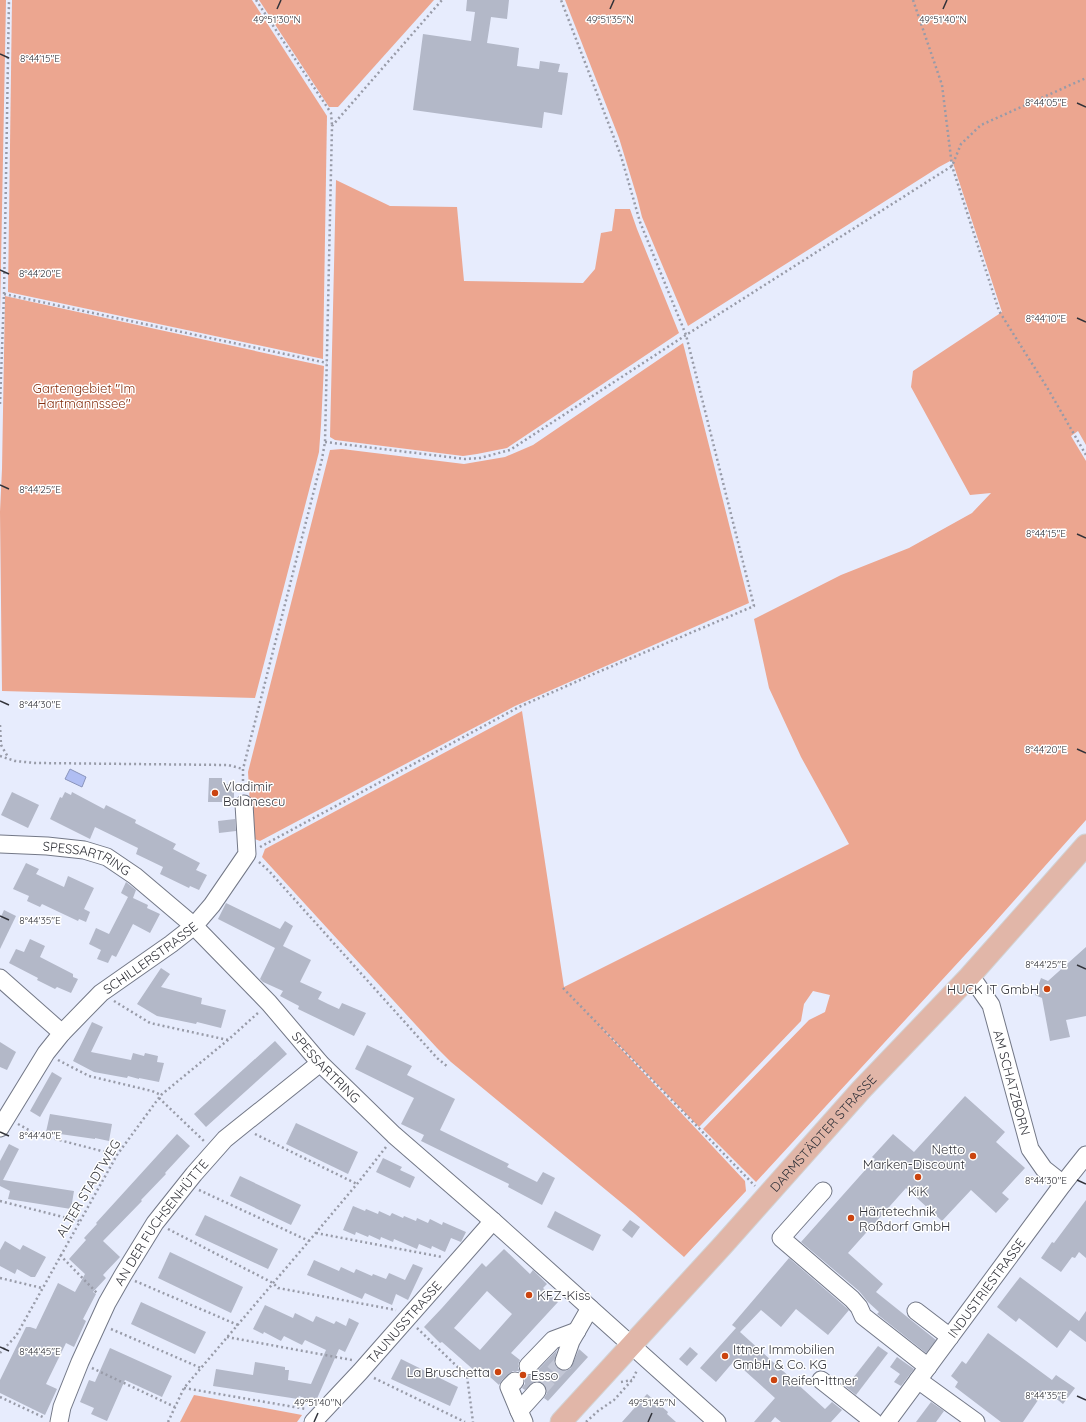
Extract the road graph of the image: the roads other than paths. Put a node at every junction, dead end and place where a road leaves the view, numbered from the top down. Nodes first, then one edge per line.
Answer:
1 (244, 804) road end
2 (0, 844) edge
3 (1086, 846) edge
4 (194, 926) junction
5 (968, 976) junction
6 (0, 978) edge
7 (62, 1033) junction
8 (320, 1063) junction
9 (3, 1122) edge
10 (1086, 1154) edge
11 (1063, 1184) junction
12 (823, 1191) dead end
13 (493, 1221) junction
14 (590, 1308) junction
15 (916, 1311) dead end
16 (577, 1331) junction
17 (950, 1337) junction
18 (631, 1345) junction
19 (564, 1362) tunnel mouth
20 (528, 1366) dead end
21 (928, 1367) junction
22 (821, 1380) dead end
23 (918, 1380) junction
24 (515, 1381) dead end
25 (537, 1391) tunnel mouth
26 (521, 1416) edge
27 (318, 1417) edge
28 (53, 1420) edge
29 (886, 1421) edge
30 (561, 1422) edge
31 (716, 1422) edge
32 (976, 1422) edge

1 - 4 street, SCHILLERSTRASSE
2 - 4 street, SPESSARTRING
3 - 5 main road, DARMSTÄDTER STRASSE
4 - 7 street, SCHILLERSTRASSE
4 - 8 street, SPESSARTRING
5 - 11 street, AM SCHATZBORN
5 - 18 main road, DARMSTÄDTER STRASSE
6 - 7 street
7 - 9 street, SCHILLERSTRASSE
8 - 13 street, SPESSARTRING
8 - 28 street, AN DER FUCHSENHÜTTE
10 - 11 street, INDUSTRIESTRASSE
11 - 17 street, INDUSTRIESTRASSE
12 - 21 street
13 - 14 street, SPESSARTRING
13 - 27 street, TAUNUSSTRASSE
14 - 16 street
14 - 18 street, SPESSARTRING
15 - 17 street
16 - 19 street
16 - 20 street
17 - 21 street, INDUSTRIESTRASSE
18 - 30 main road, DARMSTÄDTER STRASSE
18 - 31 street, SPESSARTRING
21 - 23 street, INDUSTRIESTRASSE
22 - 29 street
23 - 29 street, INDUSTRIESTRASSE
23 - 32 street
24 - 26 street
25 - 26 street

